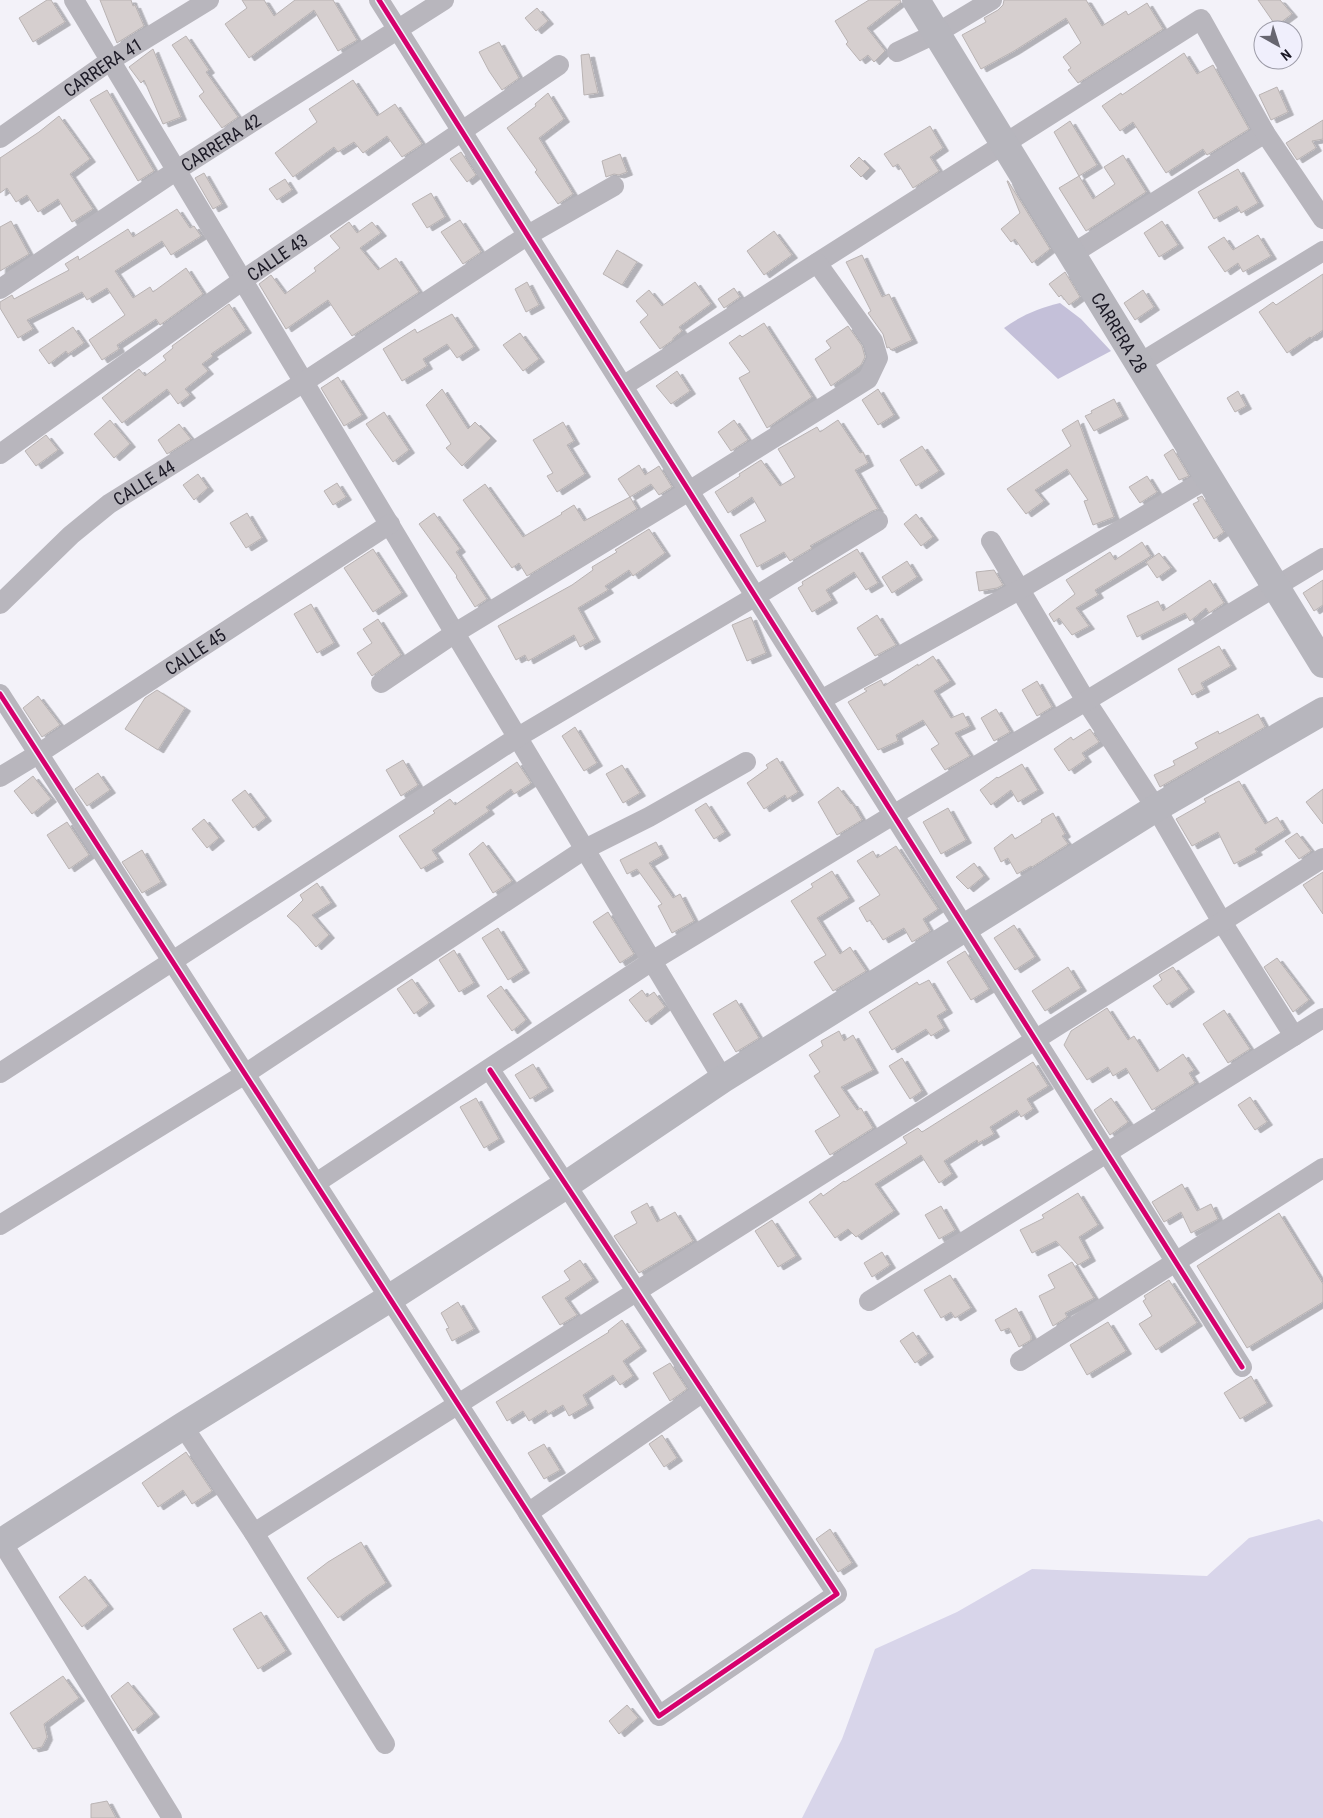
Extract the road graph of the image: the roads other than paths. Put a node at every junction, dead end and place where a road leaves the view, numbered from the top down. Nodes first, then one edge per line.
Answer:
1 (74, 0) edge
2 (209, 0) edge
3 (379, 0) edge
4 (444, 0) edge
5 (916, 0) edge
6 (992, 0) edge
7 (397, 30) junction
8 (937, 34) junction
9 (897, 52) dead end
10 (110, 60) junction
11 (559, 65) dead end
12 (461, 130) junction
13 (1265, 134) junction
14 (0, 138) edge
15 (1005, 144) junction
16 (177, 170) junction
17 (614, 186) dead end
18 (1323, 219) edge
19 (528, 235) junction
20 (1323, 251) edge
21 (1072, 254) junction
22 (817, 263) junction
23 (243, 280) junction
24 (0, 289) edge
25 (1140, 363) junction
26 (304, 382) junction
27 (623, 386) junction
28 (0, 454) edge
29 (1210, 477) junction
30 (689, 491) junction
31 (878, 521) dead end
32 (390, 524) junction
33 (991, 541) dead end
34 (1323, 558) edge
35 (1276, 586) junction
36 (1019, 590) junction
37 (756, 596) junction
38 (0, 604) edge
39 (455, 633) junction
40 (1323, 664) edge
41 (382, 683) dead end
42 (0, 694) edge
43 (821, 700) junction
44 (1086, 701) junction
45 (1323, 711) edge
46 (518, 737) junction
47 (38, 754) junction
48 (746, 762) dead end
49 (0, 777) edge
50 (1156, 808) junction
51 (893, 814) junction
52 (585, 849) junction
53 (1323, 858) edge
54 (1222, 922) junction
55 (966, 929) junction
56 (652, 961) junction
57 (173, 962) junction
58 (1323, 1018) edge
59 (1294, 1036) junction
60 (1035, 1040) junction
61 (490, 1070) junction
62 (0, 1073) edge
63 (245, 1074) junction
64 (724, 1079) junction
65 (1107, 1153) junction
66 (1323, 1168) edge
67 (316, 1183) junction
68 (566, 1185) junction
69 (0, 1226) edge
70 (1176, 1262) junction
71 (636, 1291) junction
72 (390, 1298) junction
73 (869, 1302) dead end
74 (1020, 1361) dead end
75 (1242, 1367) dead end
76 (703, 1392) junction
77 (458, 1404) junction
78 (183, 1426) junction
79 (528, 1512) junction
80 (254, 1533) junction
81 (1, 1541) edge
82 (385, 1744) dead end
83 (172, 1818) edge

1 - 10 street
2 - 10 street, CARRERA 41
3 - 7 street
4 - 7 street, CARRERA 42
5 - 8 street, CARRERA 28
6 - 8 street
7 - 12 street
7 - 16 street, CARRERA 42
8 - 9 street
8 - 15 street, CARRERA 28
10 - 14 street, CARRERA 41
10 - 16 street
11 - 12 street, CALLE 43
12 - 19 street
12 - 23 street, CALLE 43
13 - 15 street
13 - 18 street
13 - 21 street
15 - 21 street, CARRERA 28
15 - 22 street
16 - 23 street
16 - 24 street, CARRERA 42
17 - 19 street, CALLE 44
19 - 26 street, CALLE 44
19 - 27 street
20 - 25 street
21 - 25 street, CARRERA 28
22 - 27 street
22 - 30 street
23 - 26 street
23 - 28 street, CALLE 43
25 - 29 street, CARRERA 28
26 - 32 street
26 - 38 street, CALLE 44
27 - 30 street
29 - 35 street, CARRERA 28
29 - 36 street
30 - 37 street
30 - 39 street
31 - 37 street
32 - 39 street
32 - 47 street, CALLE 45
33 - 36 street
34 - 35 street
35 - 40 street, CARRERA 28
35 - 44 street
36 - 43 street
36 - 44 street
37 - 43 street
37 - 46 street
39 - 41 street
39 - 46 street
42 - 47 street
43 - 51 street
44 - 50 street
44 - 51 street
45 - 50 street
46 - 52 street
46 - 57 street
47 - 49 street, CALLE 45
47 - 57 street
48 - 52 street
50 - 54 street
50 - 55 street
51 - 55 street
51 - 56 street
52 - 56 street
52 - 63 street
53 - 54 street
54 - 59 street
54 - 60 street
55 - 60 street
55 - 64 street
56 - 61 street
56 - 64 street
57 - 62 street
57 - 63 street
58 - 59 street
59 - 65 street
60 - 65 street
60 - 71 street
61 - 67 street
61 - 68 street
63 - 67 street
63 - 69 street
64 - 68 street
65 - 70 street
65 - 73 street
66 - 70 street
67 - 72 street
68 - 71 street
68 - 72 street
70 - 74 street
70 - 75 street
71 - 76 street
71 - 77 street
72 - 77 street
72 - 78 street
76 - 79 street
76 - 79 street
77 - 79 street
77 - 80 street
78 - 80 street
78 - 81 street
80 - 82 street
81 - 83 street

